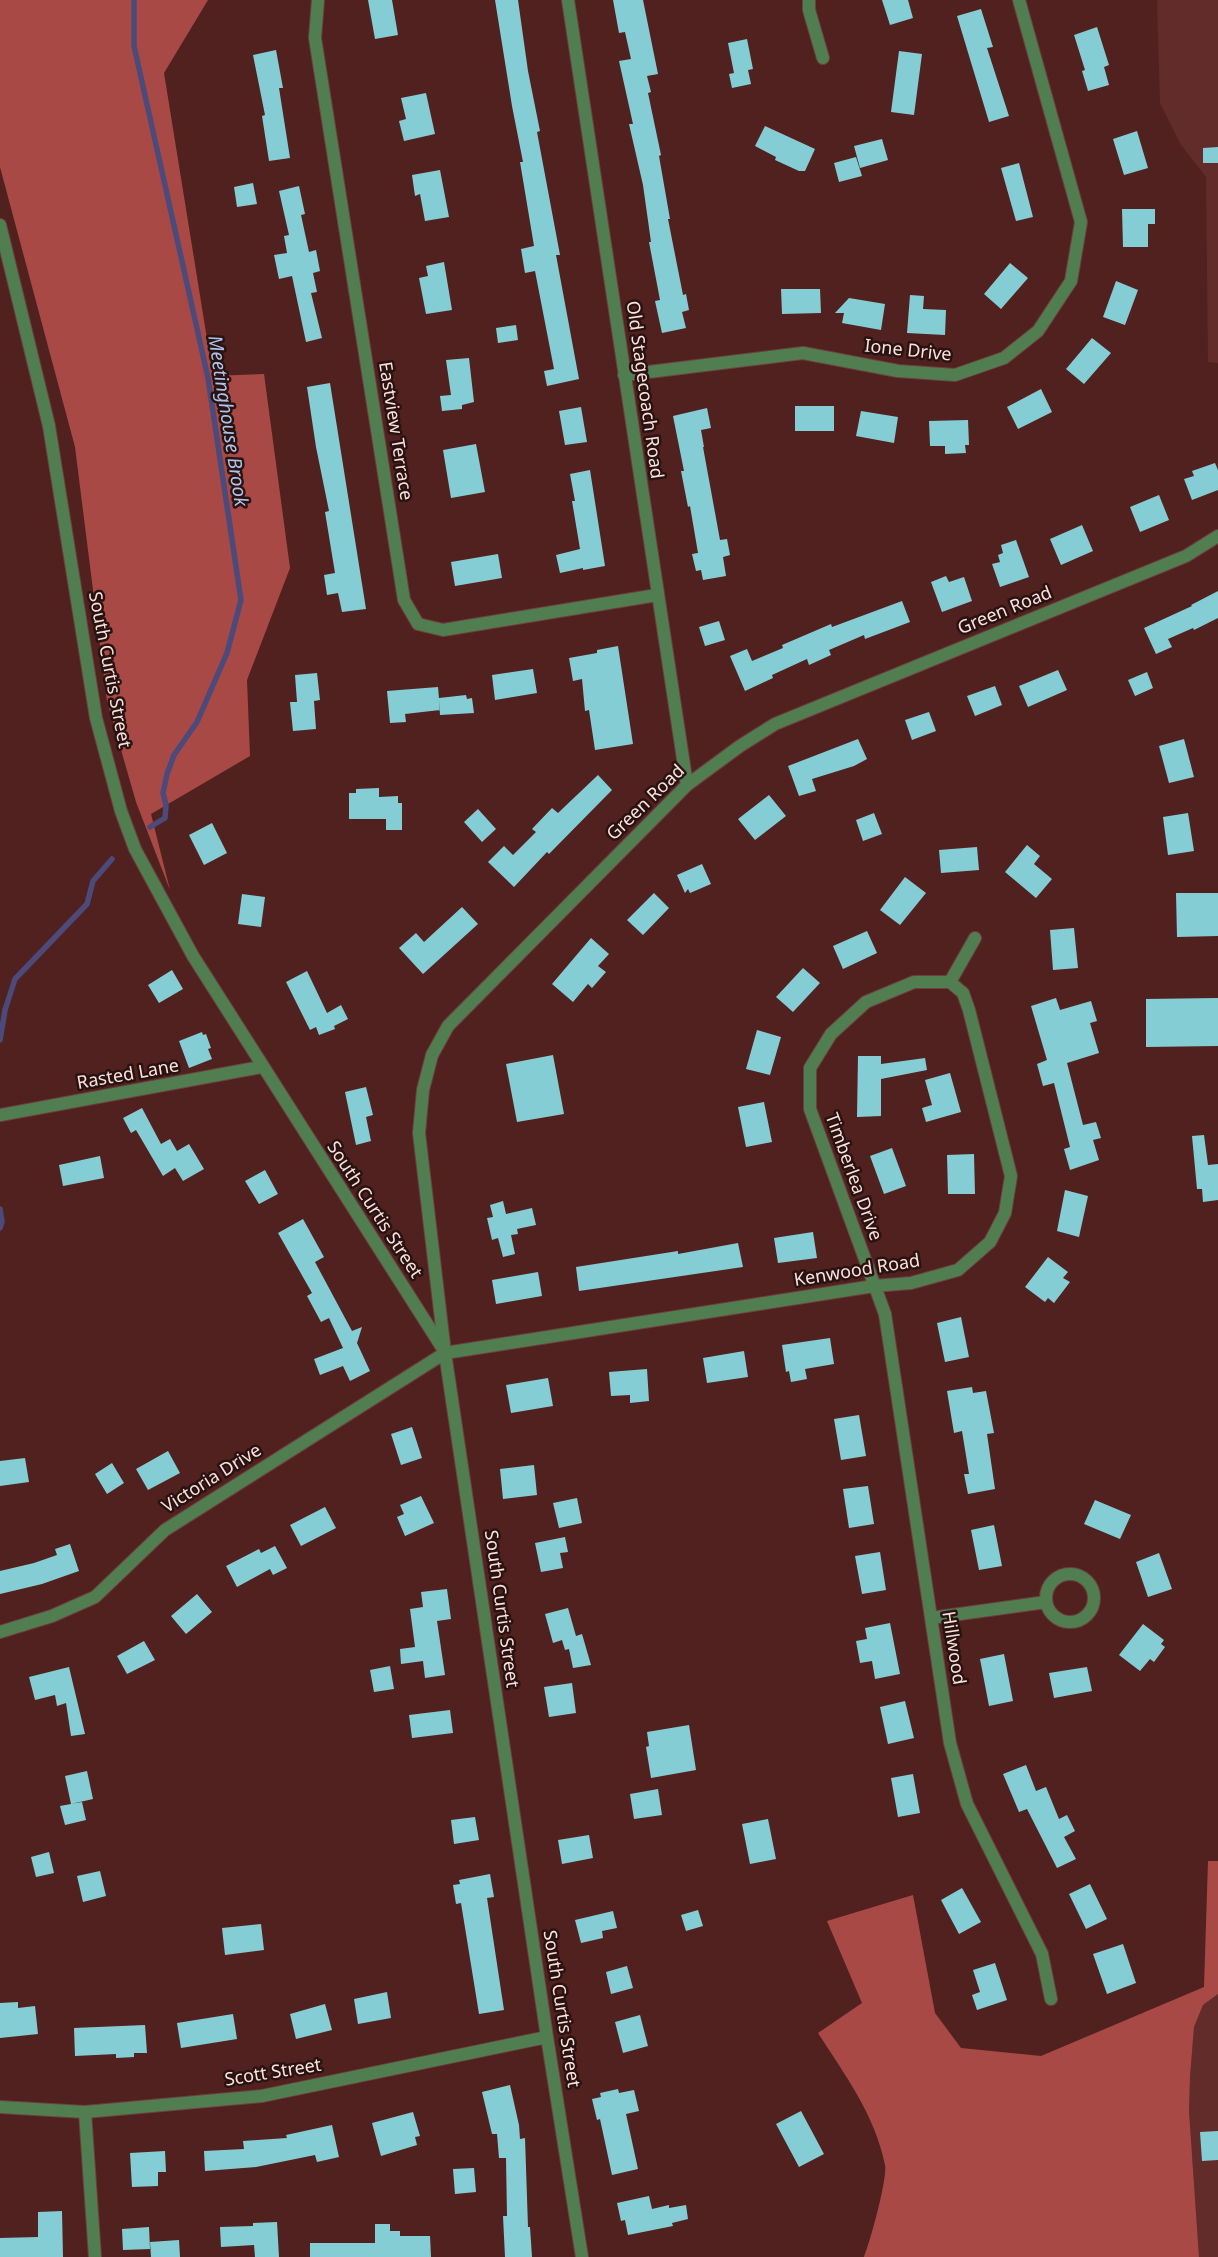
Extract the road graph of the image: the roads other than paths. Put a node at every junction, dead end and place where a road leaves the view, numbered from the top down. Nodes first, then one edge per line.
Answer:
1 (318, 0) edge
2 (568, 0) edge
3 (809, 0) edge
4 (1019, 0) edge
5 (823, 58) dead end
6 (0, 225) edge
7 (624, 375) junction
8 (1218, 536) edge
9 (657, 595) junction
10 (687, 785) junction
11 (975, 938) dead end
12 (950, 982) junction
13 (262, 1067) junction
14 (4, 1114) edge
15 (874, 1286) junction
16 (445, 1353) junction
17 (1046, 1602) dead end
18 (931, 1618) junction
19 (0, 1632) edge
20 (1051, 2000) dead end
21 (547, 2037) junction
22 (0, 2107) edge
23 (85, 2112) junction
24 (95, 2257) edge
25 (582, 2257) edge

1 - 9 street, Eastview Terrace
2 - 7 street, Old Stagecoach Road
3 - 5 street
4 - 7 street, Ione Drive
6 - 13 street, South Curtis Street
7 - 9 street, Old Stagecoach Road
8 - 10 street, Green Road
9 - 10 street, Old Stagecoach Road
10 - 16 street, Green Road
11 - 12 street
12 - 15 street, Timberlea Drive
12 - 15 street, Kenwood Road
13 - 14 street, Rasted Lane
13 - 16 street, South Curtis Street
15 - 16 street, Kenwood Road
15 - 18 street, Hillwood
16 - 19 street, Victoria Drive
16 - 21 street, South Curtis Street
17 - 18 street
18 - 20 street, Hillwood
21 - 23 street, Scott Street
21 - 25 street, South Curtis Street
22 - 23 street, Scott Street
23 - 24 street

